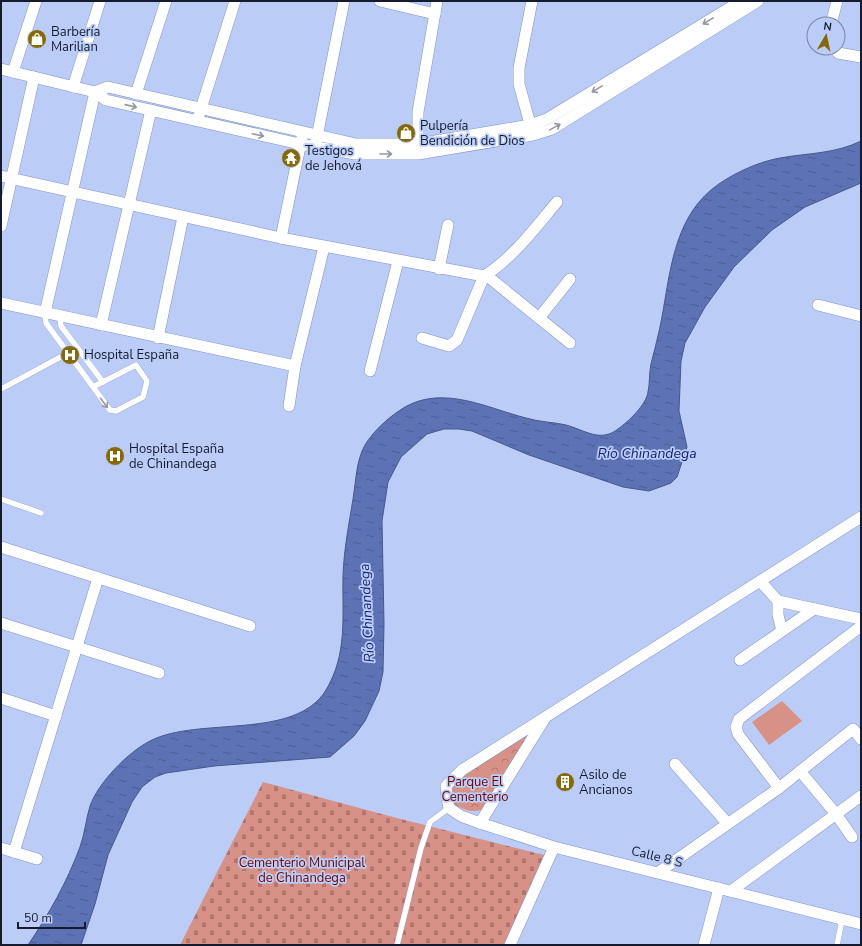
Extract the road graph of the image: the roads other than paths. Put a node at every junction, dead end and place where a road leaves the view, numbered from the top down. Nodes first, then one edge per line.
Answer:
1 (36, 1) edge
2 (100, 1) edge
3 (166, 1) edge
4 (235, 1) edge
5 (344, 1) edge
6 (380, 1) edge
7 (437, 1) edge
8 (532, 1) edge
9 (741, 1) edge
10 (758, 1) edge
11 (837, 1) edge
12 (434, 14) junction
13 (833, 16) edge
14 (846, 54) edge
15 (861, 57) edge
16 (1, 69) edge
17 (13, 72) junction
18 (34, 77) junction
19 (73, 87) junction
20 (95, 92) junction
21 (136, 94) junction
22 (201, 108) junction
23 (151, 110) junction
24 (198, 121) junction
25 (532, 130) junction
26 (303, 132) junction
27 (317, 141) junction
28 (300, 144) junction
29 (418, 149) junction
30 (7, 177) edge
31 (73, 191) junction
32 (557, 202) dead end
33 (129, 205) junction
34 (183, 217) junction
35 (448, 225) dead end
36 (1, 226) edge
37 (281, 238) junction
38 (324, 247) junction
39 (398, 261) junction
40 (439, 269) junction
41 (485, 275) junction
42 (570, 279) dead end
43 (1, 303) edge
44 (818, 305) dead end
45 (45, 313) junction
46 (60, 316) junction
47 (861, 316) edge
48 (539, 318) junction
49 (101, 325) junction
50 (158, 338) junction
51 (422, 338) dead end
52 (570, 342) dead end
53 (68, 353) junction
54 (295, 366) junction
55 (370, 371) dead end
56 (103, 382) junction
57 (93, 387) junction
58 (1, 389) edge
59 (289, 406) dead end
60 (1, 499) edge
61 (41, 513) dead end
62 (861, 517) edge
63 (1, 547) edge
64 (98, 578) junction
65 (760, 581) junction
66 (778, 601) junction
67 (814, 609) junction
68 (861, 619) edge
69 (1, 623) edge
70 (250, 626) dead end
71 (861, 626) edge
72 (782, 631) junction
73 (77, 647) junction
74 (740, 660) dead end
75 (159, 673) dead end
76 (1, 698) edge
77 (547, 715) junction
78 (56, 716) junction
79 (861, 739) edge
80 (675, 764) dead end
81 (800, 771) junction
82 (779, 788) junction
83 (861, 796) edge
84 (449, 808) junction
85 (836, 814) junction
86 (480, 823) junction
87 (728, 824) junction
88 (852, 837) dead end
89 (554, 847) junction
90 (1, 848) edge
91 (14, 852) junction
92 (37, 859) dead end
93 (659, 872) junction
94 (719, 888) junction
95 (731, 891) junction
96 (842, 920) junction
97 (861, 924) edge
98 (397, 945) edge
99 (510, 945) edge
100 (704, 945) edge
101 (837, 945) edge

1 - 17 street
2 - 19 street
3 - 21 street
4 - 22 street
5 - 27 street
6 - 12 street
7 - 12 street
8 - 25 street
9 -> 25 street
25 -> 10 street
11 - 13 street
12 - 29 street
14 - 15 street
16 - 17 street
17 - 18 street
18 - 19 street
18 - 30 street
19 - 20 street
20 - 21 street
20 -> 23 street
20 - 31 street
21 - 22 street
22 - 24 street
22 - 26 street
23 - 24 street
23 - 33 street
24 -> 28 street
25 - 29 street
26 - 27 street
26 - 28 street
27 - 28 street
27 - 29 street
28 - 37 street
30 - 31 street
30 - 36 street
31 - 33 street
31 - 45 street
32 - 41 street
33 - 34 street
33 - 49 street
34 - 37 street
34 - 50 street
35 - 40 street
37 - 38 street
38 - 39 street
38 - 54 street
39 - 40 street
39 - 55 street
40 - 41 street
41 - 48 street
41 - 51 street
42 - 48 street
43 - 45 street
44 - 47 street
45 - 46 street
45 - 53 lane
46 - 49 street
46 - 56 lane
48 - 52 street
49 - 50 street
50 - 54 street
53 - 57 lane
53 - 58 lane
54 - 59 street
56 - 57 lane
57 -> 56 lane
60 - 61 lane
62 - 65 street
63 - 64 street
64 - 70 street
64 - 73 street
65 - 66 street
65 - 77 street
66 - 67 street
66 - 72 street
67 - 68 street
67 - 72 street
69 - 73 street
71 - 82 street
72 - 74 street
73 - 75 street
73 - 78 street
76 - 78 street
77 - 84 street
77 - 86 street
78 - 91 street
79 - 81 street
80 - 87 street
81 - 82 street
81 - 85 street
82 - 87 street
83 - 85 street
84 - 86 street, Calle 8 S
84 - 98 lane
85 - 88 street
85 - 95 street
86 - 89 street, Calle 8 S
87 - 93 street
89 - 93 street, Calle 8 S
89 - 99 street
90 - 91 street
91 - 92 street
93 - 94 street, Calle 8 S
94 - 95 street, Calle 8 S
94 - 100 street
95 - 96 street, Calle 8 S
96 - 97 street, Calle 8 S
96 - 101 lane

